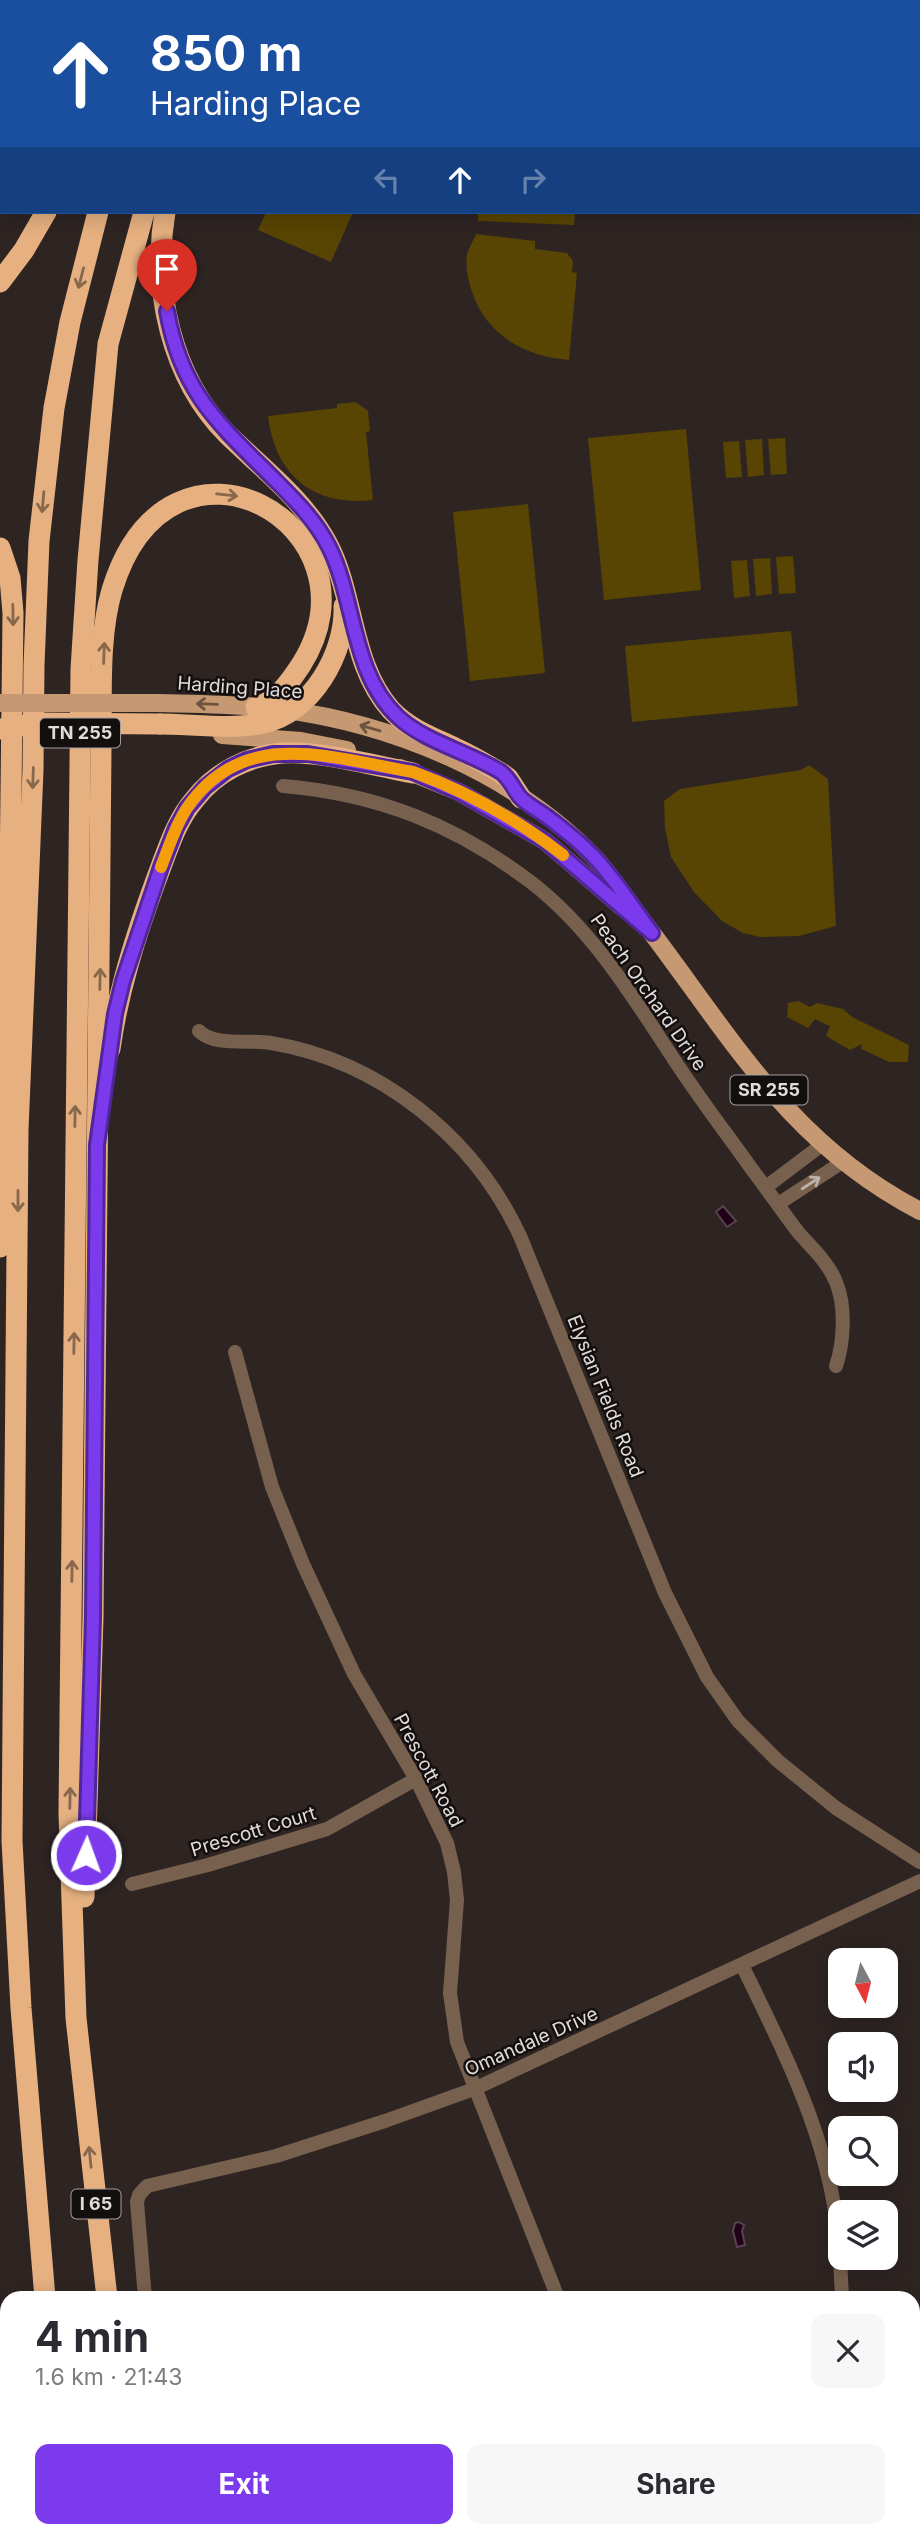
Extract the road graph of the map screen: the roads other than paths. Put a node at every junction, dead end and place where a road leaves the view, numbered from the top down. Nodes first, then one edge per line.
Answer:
1 (45, 214) edge
2 (97, 214) edge
3 (143, 214) edge
4 (165, 214) edge
5 (0, 282) edge
6 (0, 548) edge
7 (341, 580) junction
8 (0, 703) edge
9 (256, 707) junction
10 (290, 710) junction
11 (159, 720) junction
12 (0, 731) edge
13 (413, 772) junction
14 (283, 786) dead end
15 (520, 797) junction
16 (652, 933) junction
17 (199, 1031) dead end
18 (0, 1078) edge
19 (4, 1126) junction
20 (823, 1144) junction
21 (97, 1145) junction
22 (844, 1161) junction
23 (766, 1187) junction
24 (778, 1204) junction
25 (920, 1211) edge
26 (0, 1247) edge
27 (235, 1352) dead end
28 (836, 1366) dead end
29 (0, 1756) edge
30 (416, 1779) junction
31 (920, 1862) edge
32 (920, 1881) edge
33 (132, 1884) dead end
34 (742, 1965) junction
35 (474, 2089) junction
36 (85, 2111) junction
37 (833, 2200) edge
38 (841, 2270) edge
39 (44, 2291) edge
40 (45, 2291) edge
41 (106, 2291) edge
42 (144, 2291) edge
43 (555, 2291) edge
44 (842, 2291) edge

1 - 5 highway
2 -> 40 highway
36 -> 3 highway, I 65
4 - 7 highway
6 -> 19 highway
7 - 10 highway
7 - 15 highway
8 - 11 main road, Harding Place / TN 255, bridge
9 - 10 main road, Harding Place / TN 255
9 -> 11 main road, Harding Place / TN 255
21 -> 9 highway
10 - 11 highway
15 -> 10 main road, Harding Place / TN 255
11 - 12 highway, bridge
11 - 13 main road, Harding Place / TN 255
13 - 16 main road, Harding Place / TN 255
13 - 21 highway
14 - 23 street, Peach Orchard Drive
15 - 16 main road, Harding Place / TN 255
16 - 20 main road, Harding Place / SR 255
17 - 31 street, Elysian Fields Road
18 - 19 highway
19 - 26 highway
20 - 22 main road, Harding Place / SR 255
20 - 23 street
21 - 36 highway
24 -> 22 street
22 - 25 main road, Harding Place / SR 255
23 - 24 street, Peach Orchard Drive
24 - 28 street, Peach Orchard Drive
27 - 30 street, Prescott Road
29 - 39 highway
30 - 33 street, Prescott Court
30 - 35 street, Prescott Road
32 - 34 street, Omandale Drive
34 - 35 street, Omandale Drive
34 - 37 street
35 - 42 street, Omandale Drive
35 - 43 street, Prescott Road
41 -> 36 highway, I 65
38 - 44 street

